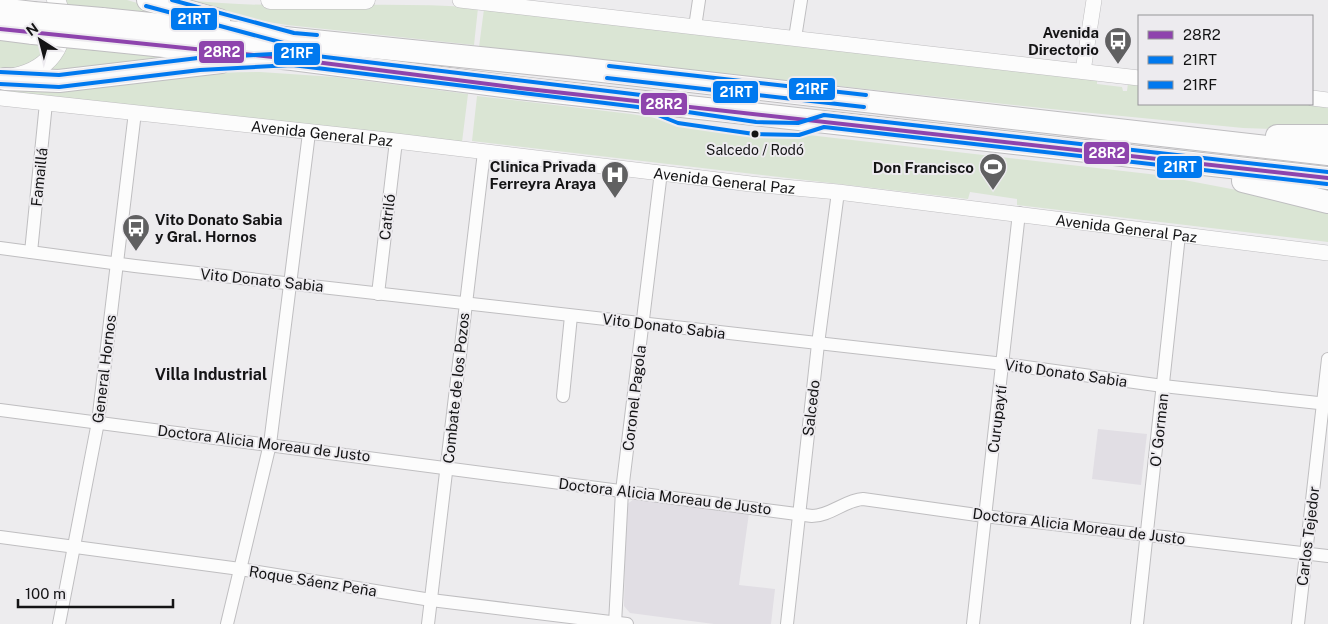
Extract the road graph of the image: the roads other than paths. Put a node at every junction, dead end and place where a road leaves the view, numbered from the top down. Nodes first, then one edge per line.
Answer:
1 (56, 0) edge
2 (148, 0) edge
3 (270, 0) edge
4 (366, 0) edge
5 (460, 0) edge
6 (699, 0) edge
7 (801, 0) edge
8 (1094, 0) edge
9 (555, 6) edge
10 (0, 9) edge
11 (33, 23) junction
12 (695, 27) junction
13 (0, 29) edge
14 (795, 38) junction
15 (292, 49) junction
16 (1083, 71) junction
17 (1138, 78) edge
18 (2, 85) edge
19 (1313, 98) edge
20 (1328, 100) edge
21 (46, 103) junction
22 (135, 112) junction
23 (309, 133) junction
24 (1150, 133) junction
25 (1328, 136) edge
26 (396, 141) junction
27 (484, 152) junction
28 (1328, 154) edge
29 (1157, 160) junction
30 (661, 172) junction
31 (1328, 178) edge
32 (838, 192) junction
33 (1328, 202) edge
34 (1019, 213) junction
35 (1179, 235) junction
36 (0, 248) edge
37 (31, 252) junction
38 (1328, 253) edge
39 (117, 264) junction
40 (292, 283) junction
41 (378, 294) junction
42 (464, 304) junction
43 (571, 316) junction
44 (643, 324) junction
45 (818, 344) junction
46 (1328, 359) edge
47 (1004, 364) junction
48 (1163, 386) junction
49 (563, 396) dead end
50 (1325, 404) edge
51 (0, 410) edge
52 (98, 422) junction
53 (270, 444) junction
54 (447, 467) junction
55 (622, 491) junction
56 (798, 513) junction
57 (984, 516) junction
58 (1148, 536) junction
59 (0, 537) edge
60 (76, 547) junction
61 (1306, 553) junction
62 (1328, 556) edge
63 (240, 569) junction
64 (431, 600) junction
65 (619, 623) edge
66 (59, 624) edge
67 (227, 624) edge
68 (428, 624) edge
69 (787, 624) edge
70 (973, 624) edge
71 (1137, 624) edge
72 (1298, 624) edge

1 - 18 main road
2 - 15 highway
3 - 4 main road
5 - 9 street
6 - 12 street
7 - 14 street
8 - 16 street
9 - 12 street
10 - 11 highway
11 - 13 highway
11 - 15 highway, bridge
12 - 14 street
14 - 16 street
15 - 18 highway
15 - 24 highway
15 - 29 highway
16 - 17 street
18 - 21 street, Avenida General Paz
19 - 20 street
21 - 22 street, Avenida General Paz
21 - 37 street, Famaillá
22 - 23 street, Avenida General Paz
22 - 39 street, General Hornos
23 - 26 street, Avenida General Paz
23 - 40 street
24 - 25 highway
24 - 28 highway
26 - 27 street, Avenida General Paz
26 - 41 street, Catriló
27 - 30 street, Avenida General Paz
27 - 42 street, Combate de los Pozos
29 - 31 highway
29 - 33 highway
30 - 32 street, Avenida General Paz
30 - 44 street, Coronel Pagola
32 - 34 street, Avenida General Paz
32 - 45 street, Salcedo
34 - 35 street, Avenida General Paz
34 - 47 street, Curupaytí
35 - 38 street, Avenida General Paz
35 - 48 street, O' Gorman
36 - 37 street, Vito Donato Sabia
37 - 39 street, Vito Donato Sabia
39 - 40 street, Vito Donato Sabia
39 - 52 street, General Hornos
40 - 41 street, Vito Donato Sabia
40 - 53 street
41 - 42 street, Vito Donato Sabia
42 - 43 street, Vito Donato Sabia
42 - 54 street, Combate de los Pozos
43 - 44 street, Vito Donato Sabia
43 - 49 street
44 - 45 street, Vito Donato Sabia
44 - 55 street, Coronel Pagola
45 - 47 street, Vito Donato Sabia
45 - 56 street, Salcedo
46 - 50 street, Carlos Tejedor
47 - 48 street, Vito Donato Sabia
47 - 57 street, Curupaytí
48 - 50 street, Vito Donato Sabia
48 - 58 street, O' Gorman
50 - 61 street, Carlos Tejedor
51 - 52 street, Doctora Alicia Moreau de Justo
52 - 53 street, Doctora Alicia Moreau de Justo
52 - 60 street, General Hornos
53 - 54 street, Doctora Alicia Moreau de Justo
53 - 63 street
54 - 55 street, Doctora Alicia Moreau de Justo
54 - 64 street, Combate de los Pozos
55 - 56 street, Doctora Alicia Moreau de Justo
55 - 65 street, Coronel Pagola
56 - 57 street, Doctora Alicia Moreau de Justo
56 - 69 street, Salcedo
57 - 58 street, Doctora Alicia Moreau de Justo
57 - 70 street, Curupaytí
58 - 61 street, Doctora Alicia Moreau de Justo
58 - 71 street, O' Gorman
59 - 60 street, Roque Sáenz Peña
60 - 63 street, Roque Sáenz Peña
60 - 66 street, General Hornos
61 - 62 street, Doctora Alicia Moreau de Justo
61 - 72 street, Carlos Tejedor
63 - 64 street, Roque Sáenz Peña
63 - 67 street
64 - 65 street, Roque Sáenz Peña
64 - 68 street, Combate de los Pozos

